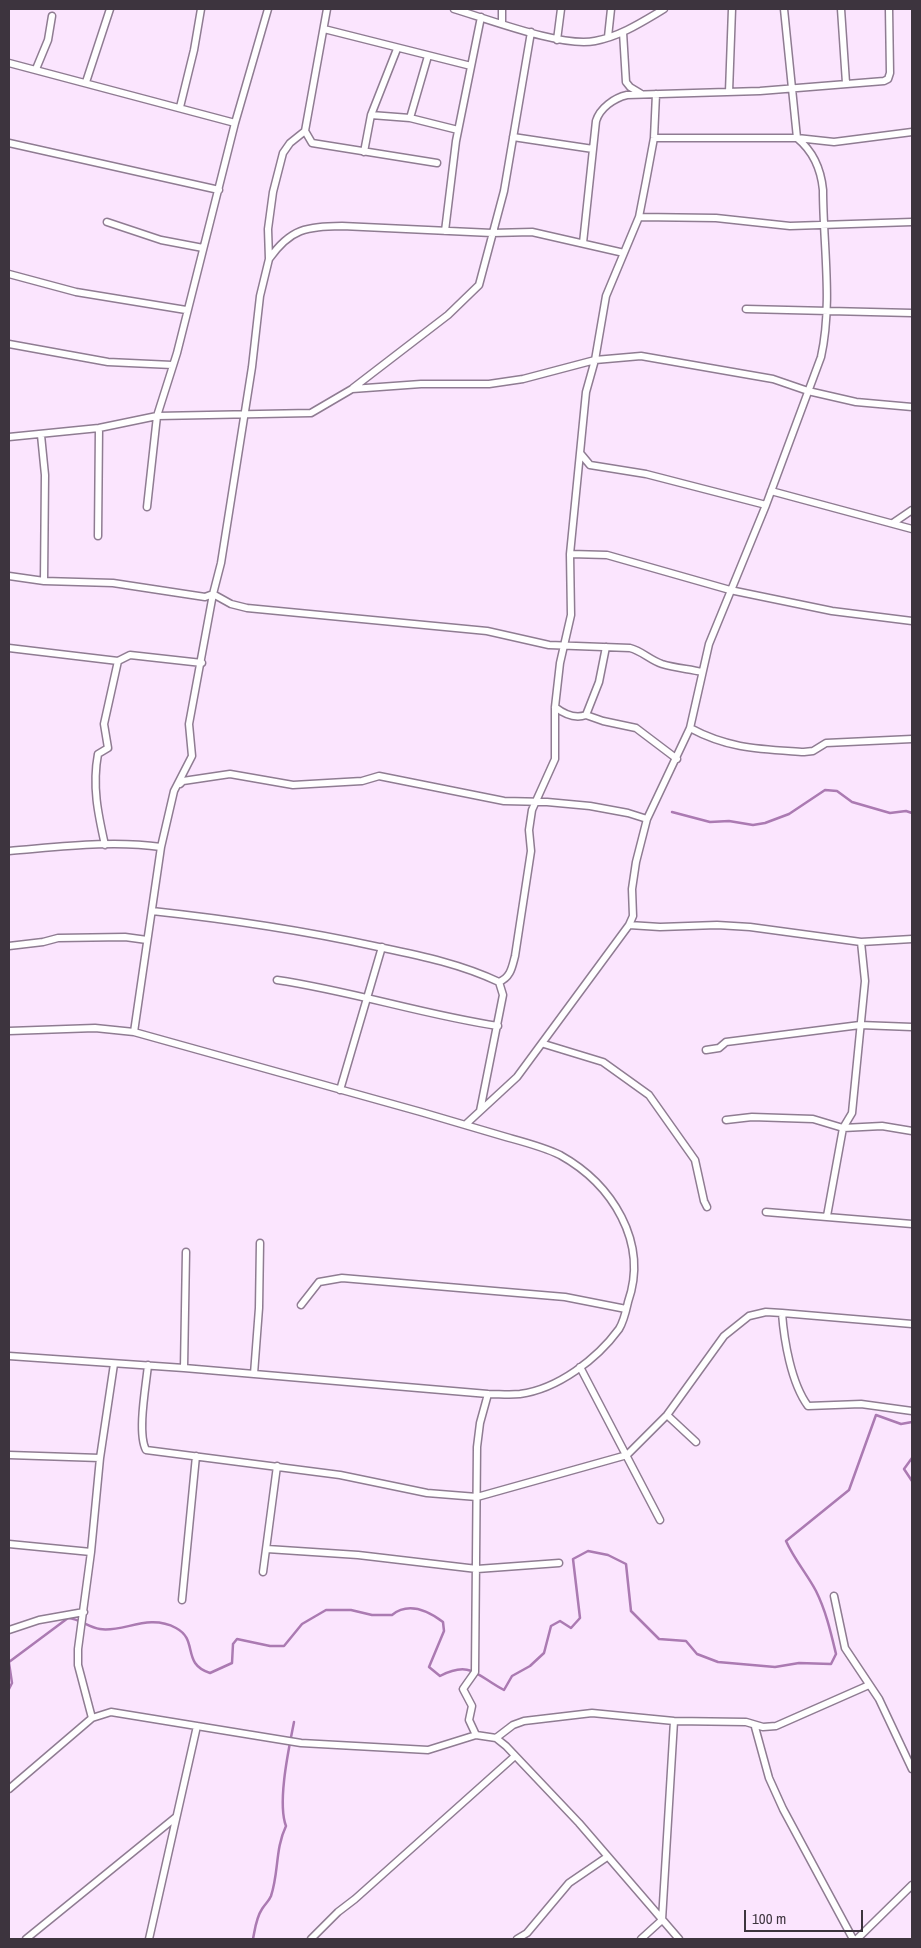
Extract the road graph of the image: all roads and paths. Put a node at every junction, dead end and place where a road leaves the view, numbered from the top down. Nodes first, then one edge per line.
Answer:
1 (110, 9) edge
2 (201, 9) edge
3 (268, 9) edge
4 (327, 9) edge
5 (454, 9) edge
6 (502, 9) edge
7 (561, 9) edge
8 (611, 9) edge
9 (653, 9) edge
10 (664, 9) edge
11 (732, 9) edge
12 (784, 9) edge
13 (841, 9) edge
14 (889, 9) edge
15 (52, 16) dead end
16 (481, 18) junction
17 (646, 21) junction
18 (502, 24) junction
19 (324, 29) junction
20 (531, 32) junction
21 (623, 32) junction
22 (608, 37) junction
23 (557, 40) junction
24 (397, 49) junction
25 (428, 56) junction
26 (9, 63) edge
27 (471, 66) junction
28 (36, 69) junction
29 (86, 82) junction
30 (846, 83) junction
31 (791, 88) junction
32 (729, 92) junction
33 (644, 94) junction
34 (656, 94) junction
35 (180, 107) junction
36 (371, 115) junction
37 (410, 118) junction
38 (235, 124) junction
39 (458, 130) junction
40 (305, 131) junction
41 (912, 132) edge
42 (513, 137) junction
43 (654, 138) junction
44 (797, 138) junction
45 (9, 142) edge
46 (593, 150) junction
47 (364, 152) junction
48 (437, 162) dead end
49 (219, 190) junction
50 (639, 217) junction
51 (107, 222) dead end
52 (912, 222) edge
53 (823, 224) junction
54 (445, 231) junction
55 (492, 233) junction
56 (583, 243) junction
57 (203, 248) junction
58 (624, 252) junction
59 (269, 259) junction
60 (9, 274) edge
61 (746, 309) dead end
62 (186, 310) junction
63 (826, 312) junction
64 (912, 313) edge
65 (9, 344) edge
66 (595, 360) junction
67 (172, 366) junction
68 (352, 389) junction
69 (808, 391) junction
70 (912, 407) edge
71 (244, 415) junction
72 (157, 416) junction
73 (99, 428) junction
74 (41, 435) junction
75 (9, 437) edge
76 (580, 453) junction
77 (771, 491) junction
78 (766, 505) junction
79 (148, 507) dead end
80 (912, 510) edge
81 (893, 524) junction
82 (912, 529) edge
83 (98, 536) dead end
84 (570, 554) junction
85 (9, 576) edge
86 (44, 581) junction
87 (730, 590) junction
88 (213, 594) junction
89 (912, 620) edge
90 (565, 646) junction
91 (606, 647) junction
92 (9, 648) edge
93 (118, 661) junction
94 (202, 663) junction
95 (702, 672) junction
96 (555, 707) junction
97 (586, 715) junction
98 (690, 728) junction
99 (912, 739) edge
100 (677, 759) junction
101 (174, 790) junction
102 (534, 801) junction
103 (646, 819) junction
104 (106, 845) junction
105 (161, 847) junction
106 (9, 850) edge
107 (152, 911) junction
108 (629, 925) junction
109 (912, 939) edge
110 (147, 940) junction
111 (861, 942) junction
112 (9, 946) edge
113 (382, 947) junction
114 (277, 980) dead end
115 (499, 982) junction
116 (368, 998) junction
117 (860, 1025) junction
118 (498, 1026) junction
119 (912, 1027) edge
120 (9, 1031) edge
121 (134, 1032) junction
122 (544, 1044) junction
123 (706, 1050) dead end
124 (340, 1090) junction
125 (480, 1111) junction
126 (726, 1120) dead end
127 (465, 1125) junction
128 (843, 1128) junction
129 (912, 1131) edge
130 (707, 1208) dead end
131 (766, 1212) dead end
132 (826, 1216) junction
133 (912, 1224) edge
134 (260, 1243) dead end
135 (186, 1252) dead end
136 (301, 1305) dead end
137 (626, 1309) junction
138 (782, 1313) junction
139 (912, 1324) edge
140 (9, 1356) edge
141 (114, 1364) junction
142 (148, 1366) junction
143 (184, 1368) junction
144 (580, 1368) junction
145 (254, 1374) junction
146 (488, 1394) junction
147 (912, 1411) edge
148 (667, 1416) junction
149 (696, 1442) dead end
150 (628, 1454) junction
151 (9, 1455) edge
152 (196, 1456) junction
153 (100, 1458) junction
154 (277, 1466) junction
155 (477, 1497) junction
156 (660, 1520) dead end
157 (9, 1544) edge
158 (266, 1549) junction
159 (91, 1552) junction
160 (559, 1563) dead end
161 (477, 1569) junction
162 (263, 1572) dead end
163 (834, 1596) dead end
164 (182, 1600) dead end
165 (83, 1614) junction
166 (9, 1630) edge
167 (869, 1685) junction
168 (92, 1718) junction
169 (674, 1721) junction
170 (197, 1726) junction
171 (755, 1727) junction
172 (476, 1736) junction
173 (496, 1738) junction
174 (515, 1756) junction
175 (912, 1769) edge
176 (9, 1789) edge
177 (177, 1817) junction
178 (608, 1857) junction
179 (912, 1886) edge
180 (662, 1920) junction
181 (26, 1939) edge
182 (149, 1939) edge
183 (311, 1939) edge
184 (517, 1939) edge
185 (641, 1939) edge
186 (679, 1939) edge
187 (855, 1939) edge

1 - 29 street
2 - 35 street
3 - 38 street
4 - 19 street
5 - 16 street
6 - 18 street
7 - 23 street
8 - 22 street
9 - 17 street
10 - 17 street
11 - 32 street
12 - 31 street
13 - 30 street
14 - 30 street
15 - 28 street
16 - 18 street
16 - 27 street
17 - 21 street
18 - 20 street
19 - 24 street
19 - 40 street
20 - 23 street
20 - 42 street
21 - 22 street
21 - 33 street
22 - 23 street
24 - 25 street
24 - 36 street
25 - 27 street
25 - 37 street
26 - 28 street
27 - 39 street
28 - 29 street
29 - 35 street
30 - 31 street
31 - 32 street
31 - 44 street
32 - 34 street
33 - 34 street
33 - 46 street
34 - 43 street
35 - 38 street
36 - 37 street
36 - 47 street
37 - 39 street
38 - 49 street
39 - 54 street
40 - 47 street
40 - 59 street
41 - 44 street
42 - 46 street
42 - 55 street
43 - 44 street
43 - 50 street
44 - 53 street
45 - 49 street
46 - 56 street
47 - 48 street
49 - 57 street
50 - 53 street
50 - 58 street
51 - 57 street
52 - 53 street
53 - 63 street
54 - 55 street
54 - 59 street
55 - 56 street
55 - 68 street
56 - 58 street
57 - 62 street
58 - 66 street
59 - 71 street
60 - 62 street
61 - 63 street
62 - 67 street
63 - 64 street
63 - 69 street
65 - 67 street
66 - 68 street
66 - 69 street
66 - 76 street
67 - 72 street
68 - 71 street
69 - 70 street
69 - 77 street
71 - 72 street
71 - 88 street
72 - 73 street
72 - 79 street
73 - 74 street
73 - 83 street
74 - 75 street
74 - 86 street
76 - 78 street
76 - 84 street
77 - 78 street
77 - 81 street
78 - 87 street
80 - 81 street
81 - 82 street
84 - 87 street
84 - 90 street
85 - 86 street
86 - 88 street
87 - 89 street
87 - 95 street
88 - 90 street
88 - 94 street
90 - 91 street
90 - 96 street
91 - 95 street
91 - 97 street
92 - 93 street
93 - 94 street
93 - 104 street
94 - 101 street
95 - 98 street
96 - 97 street
96 - 102 street
97 - 100 street
98 - 99 street
98 - 100 street
100 - 103 street
101 - 102 street
101 - 105 street
102 - 103 street
102 - 115 street
103 - 108 street
104 - 105 street
104 - 106 street
105 - 107 street
107 - 110 street
107 - 113 street
108 - 111 street
108 - 122 street
109 - 111 street
110 - 112 street
110 - 121 street
111 - 117 street
113 - 115 street
113 - 116 street
114 - 116 street
115 - 118 street
116 - 118 street
116 - 124 street
117 - 119 street
117 - 123 street
117 - 128 street
118 - 125 street
120 - 121 street
121 - 124 street
122 - 125 street
122 - 130 street
124 - 127 street
125 - 127 street
126 - 128 street
127 - 137 street
128 - 129 street
128 - 132 street
131 - 132 street
132 - 133 street
134 - 145 street
135 - 143 street
136 - 137 street
137 - 144 street
138 - 139 street
138 - 147 street
138 - 148 street
140 - 141 street
141 - 142 street
141 - 153 street
142 - 143 street
142 - 152 street
143 - 145 street
144 - 146 street
144 - 150 street
145 - 146 street
146 - 155 street
148 - 149 street
148 - 150 street
150 - 155 street
150 - 156 street
151 - 153 street
152 - 154 street
152 - 164 street
153 - 159 street
154 - 155 street
154 - 158 street
155 - 161 street
157 - 159 street
158 - 161 street
158 - 162 street
159 - 165 street
160 - 161 street
161 - 172 street
163 - 167 street
165 - 166 street
165 - 168 street
167 - 171 street
167 - 175 street
168 - 170 street
168 - 176 street
169 - 171 street
169 - 173 street
169 - 180 street
170 - 172 street
170 - 177 street
171 - 187 street
172 - 173 street
173 - 174 street
174 - 178 street
174 - 183 street
177 - 181 street
177 - 182 street
178 - 180 street
178 - 184 street
179 - 187 street
180 - 185 street
180 - 186 street

